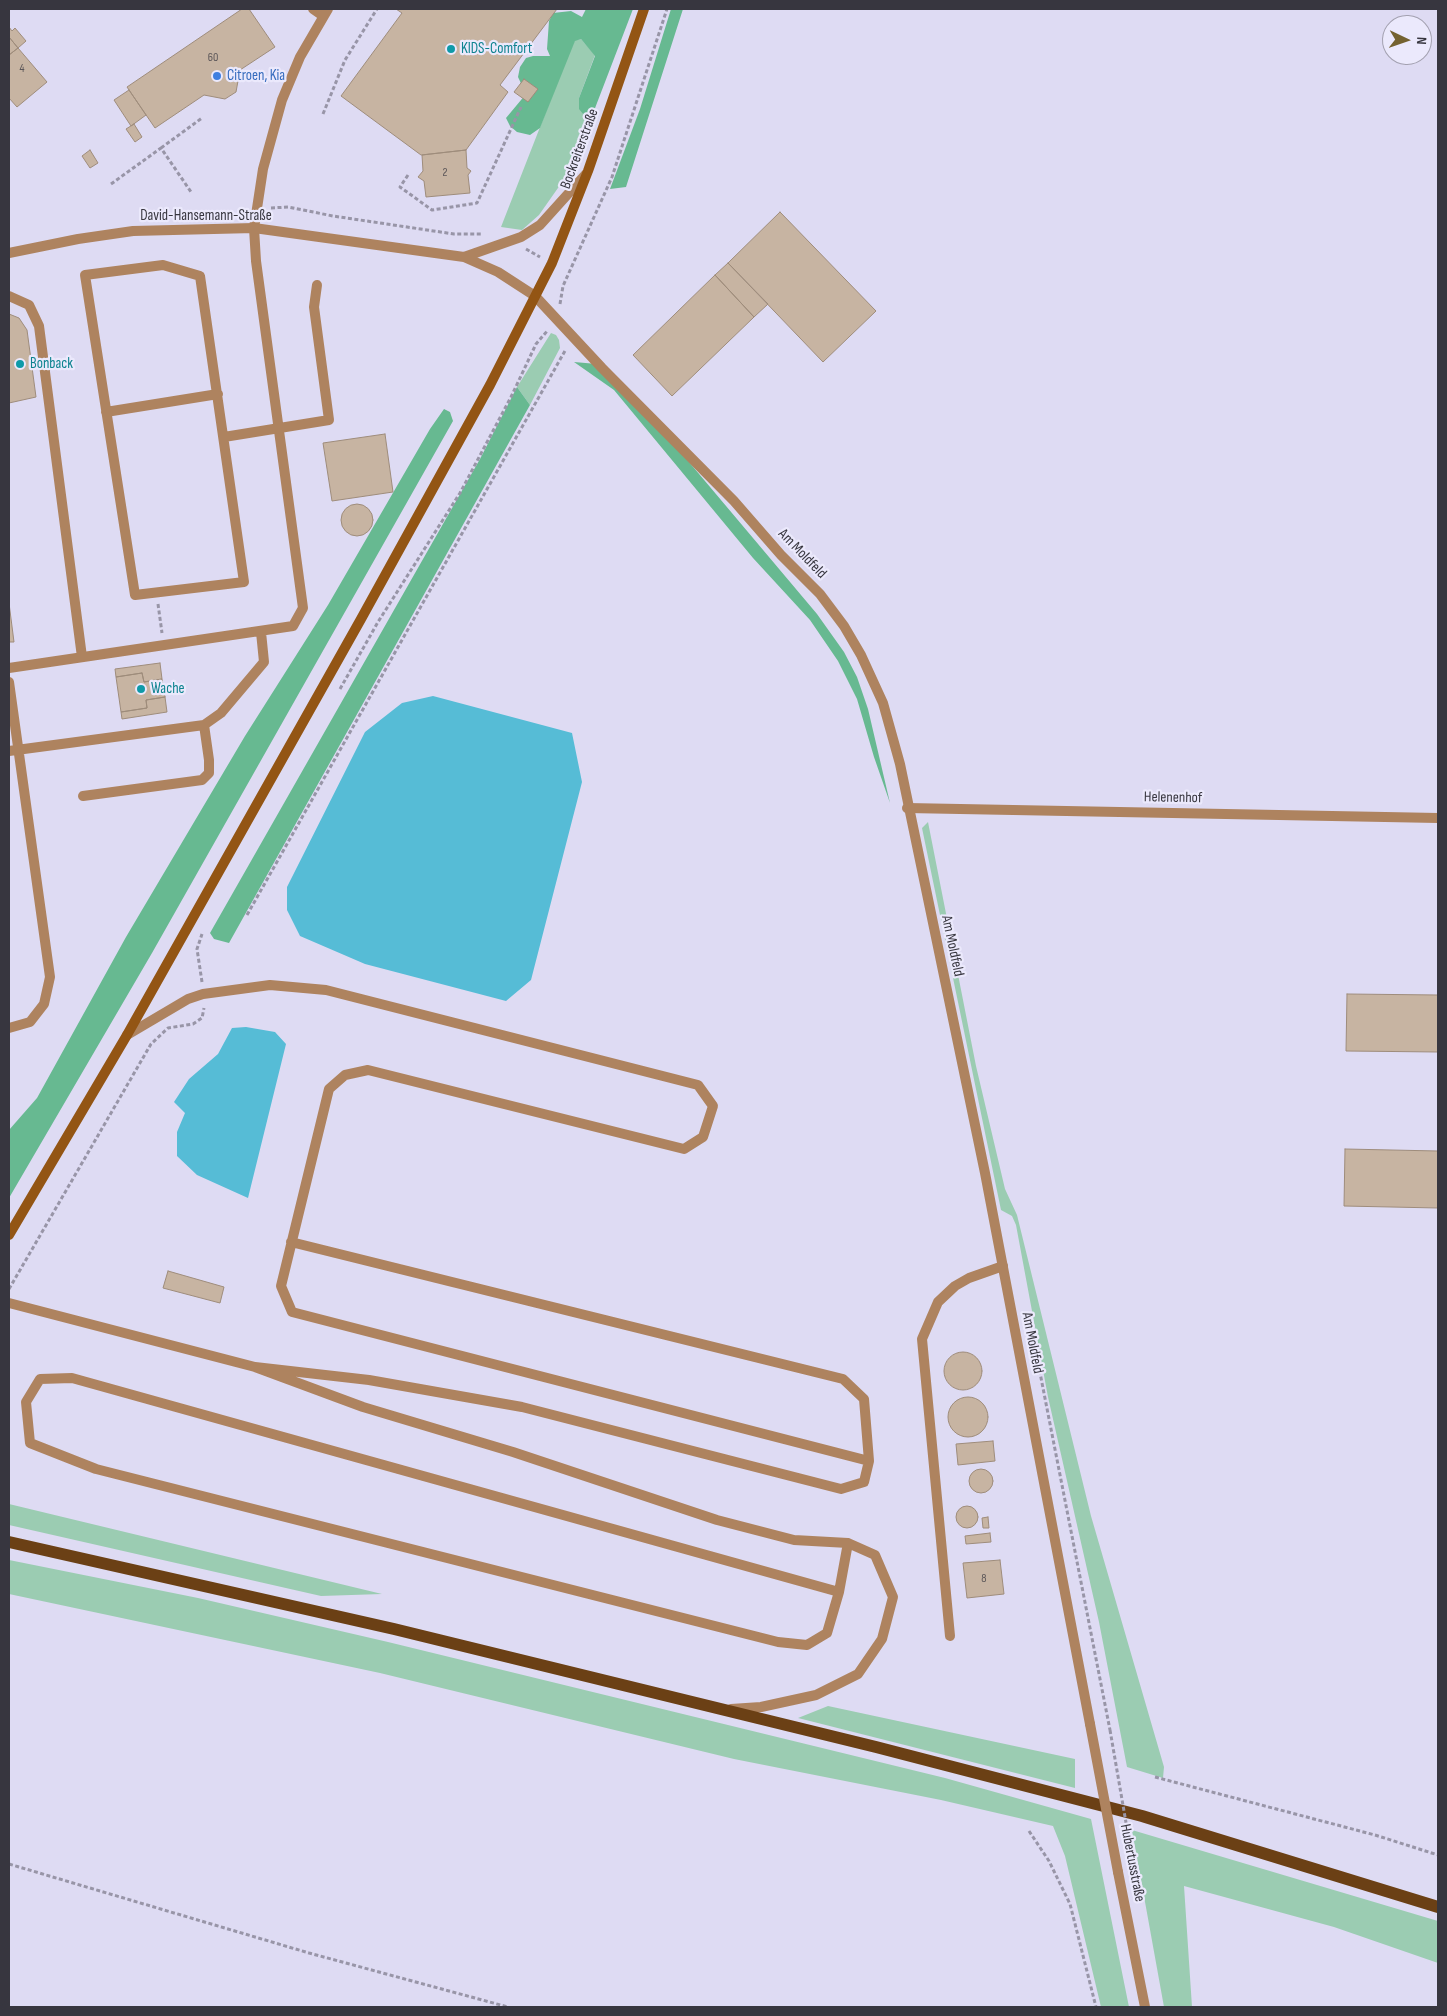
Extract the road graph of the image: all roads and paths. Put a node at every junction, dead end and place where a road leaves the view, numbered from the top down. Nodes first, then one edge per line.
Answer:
1 (313, 9) edge
2 (377, 9) edge
3 (644, 9) edge
4 (325, 13) edge
5 (521, 107) dead end
6 (323, 114) dead end
7 (202, 118) dead end
8 (161, 148) junction
9 (588, 171) junction
10 (408, 175) dead end
11 (111, 184) dead end
12 (191, 192) dead end
13 (256, 208) junction
14 (254, 228) junction
15 (484, 234) dead end
16 (521, 238) junction
17 (9, 253) edge
18 (464, 257) junction
19 (552, 263) junction
20 (569, 272) dead end
21 (317, 285) dead end
22 (9, 296) edge
23 (536, 296) junction
24 (573, 335) junction
25 (218, 394) junction
26 (106, 412) junction
27 (279, 428) junction
28 (224, 437) junction
29 (261, 632) junction
30 (82, 657) junction
31 (9, 668) edge
32 (9, 682) edge
33 (204, 725) junction
34 (13, 750) edge
35 (83, 796) dead end
36 (907, 808) junction
37 (1438, 818) edge
38 (247, 915) dead end
39 (9, 1028) edge
40 (127, 1035) junction
41 (9, 1235) edge
42 (291, 1242) junction
43 (1003, 1266) junction
44 (9, 1303) edge
45 (1031, 1329) dead end
46 (255, 1367) junction
47 (869, 1461) junction
48 (9, 1542) edge
49 (848, 1543) junction
50 (839, 1592) junction
51 (950, 1636) dead end
52 (718, 1709) junction
53 (1090, 1724) joint
54 (1155, 1777) dead end
55 (1029, 1831) dead end
56 (1130, 1847) dead end
57 (1438, 1855) edge
58 (9, 1864) edge
59 (1438, 1907) edge
60 (508, 2007) edge
61 (1096, 2007) edge
62 (1145, 2007) edge

1 - 4 street
2 - 6 path
3 - 9 main road, Bockreiterstraße
4 - 13 street
5 - 10 path
7 - 8 path
8 - 11 path
8 - 12 path
9 - 16 street, David-Hansemann-Straße
9 - 19 main road, Bockreiterstraße
13 - 14 street
13 - 15 path
14 - 17 street, David-Hansemann-Straße
14 - 18 street, David-Hansemann-Straße
14 - 27 street
16 - 18 street, David-Hansemann-Straße
16 - 19 path
18 - 23 street, David-Hansemann-Straße
19 - 20 path
19 - 23 main road, Bockreiterstraße
21 - 27 street
22 - 30 street
23 - 24 street, Am Moldfeld
23 - 40 main road, Bockreiterstraße
24 - 36 street, Am Moldfeld
24 - 38 path
25 - 26 street
25 - 26 street
25 - 28 street
26 - 28 street
27 - 28 street
27 - 29 street
29 - 30 street
29 - 33 street
30 - 31 street
32 - 34 street
33 - 34 street
33 - 35 street
34 - 39 street
36 - 37 street, Helenenhof
36 - 43 street, Am Moldfeld
40 - 41 main road, Bockreiterstraße
40 - 42 street
42 - 47 street
42 - 47 street
43 - 51 street
43 - 53 street, Am Moldfeld
44 - 46 street
45 - 56 path, bridge
46 - 47 street
46 - 49 street
48 - 52 main road
49 - 50 street
49 - 52 street
50 - 50 street
52 - 59 main road
53 - 62 street, Hubertusstraße, bridge
54 - 57 path
55 - 61 path
58 - 60 path

